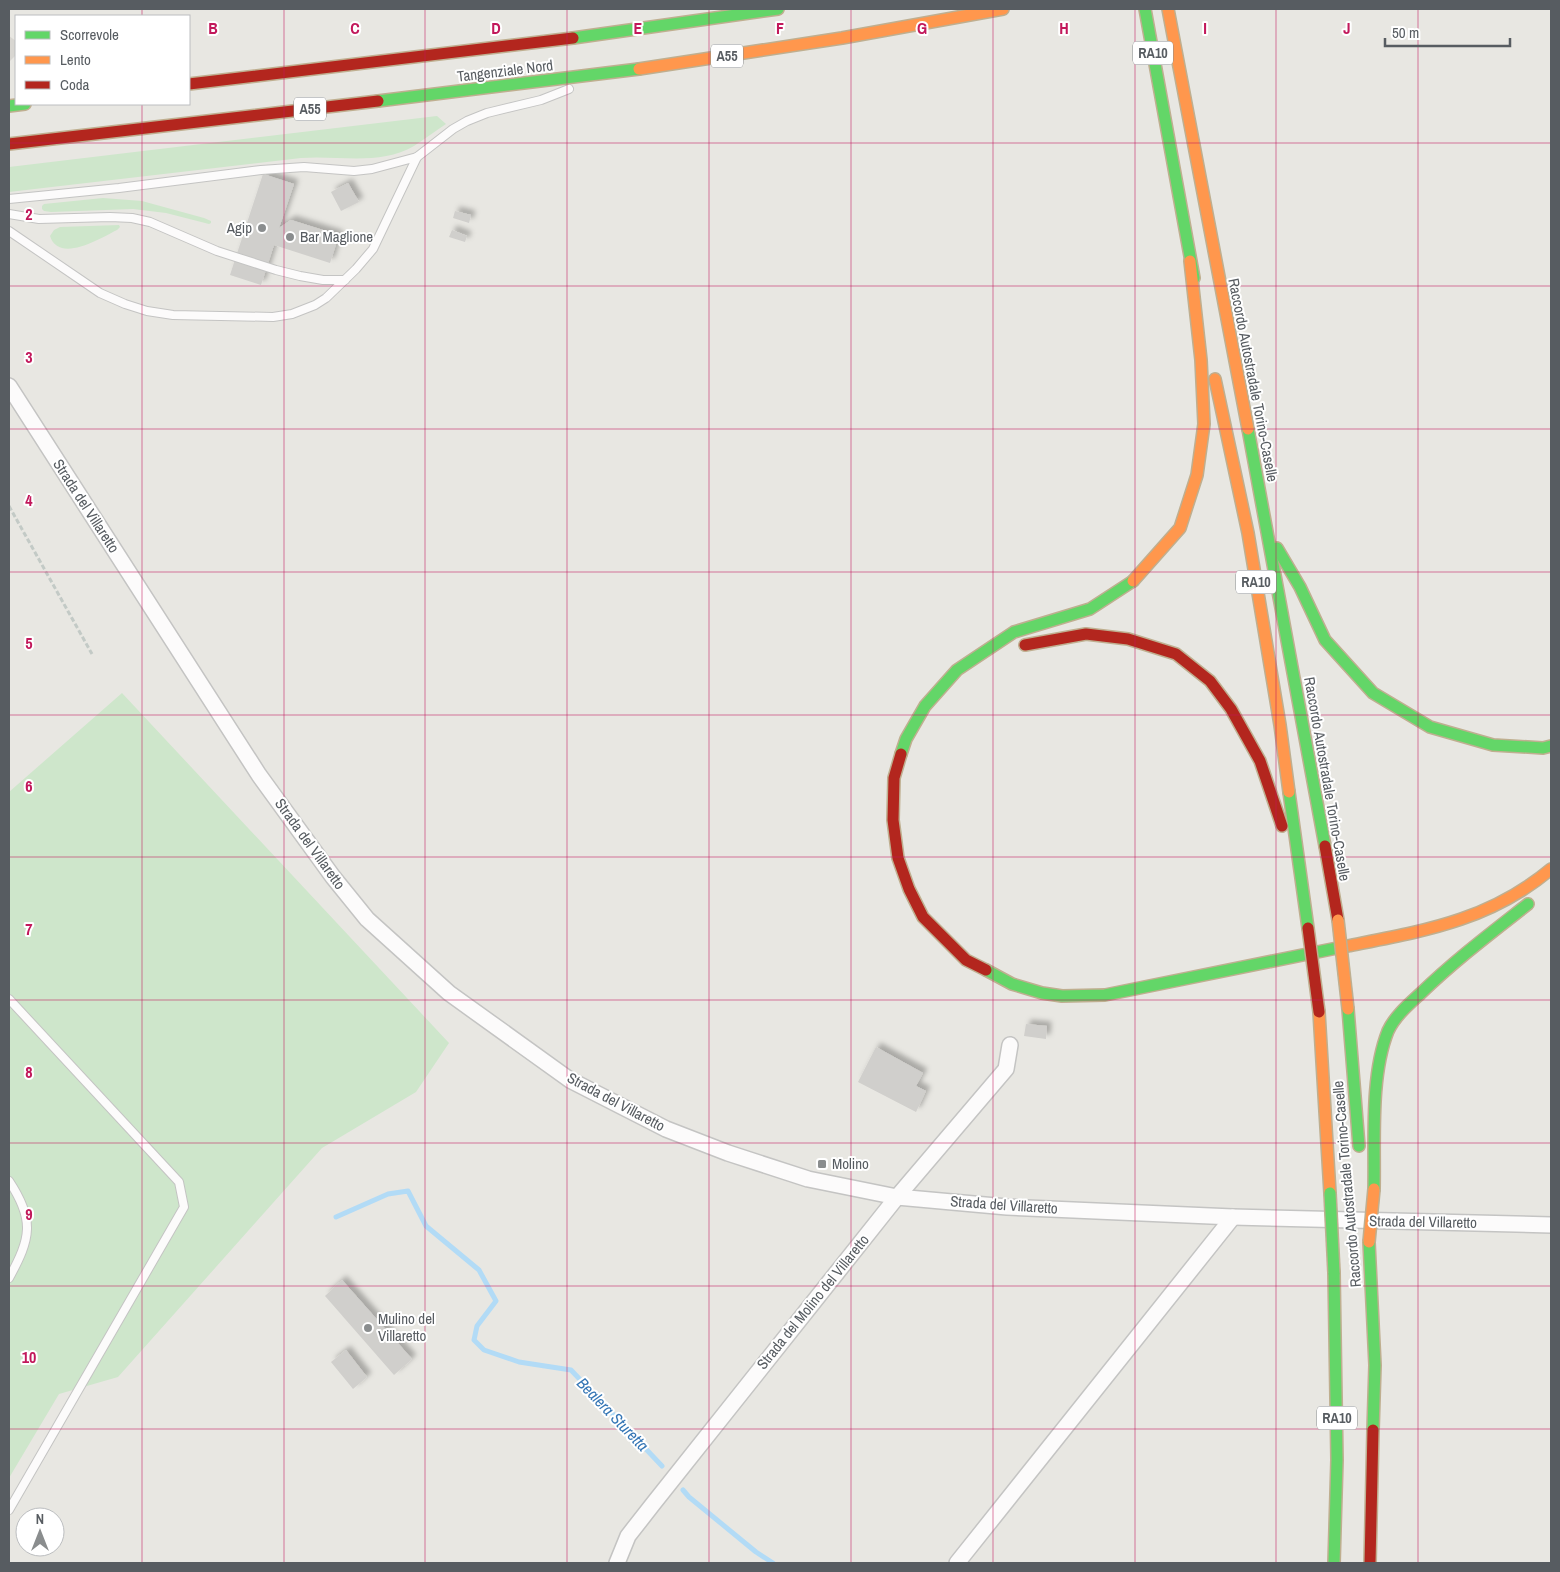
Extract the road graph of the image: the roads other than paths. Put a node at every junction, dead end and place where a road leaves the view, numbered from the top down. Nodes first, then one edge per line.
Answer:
1 (778, 9) edge
2 (1003, 9) edge
3 (1144, 9) edge
4 (1168, 9) edge
5 (612, 73) junction
6 (585, 83) dead end
7 (190, 84) edge
8 (576, 87) dead end
9 (9, 144) edge
10 (417, 157) junction
11 (9, 199) edge
12 (9, 214) edge
13 (9, 231) edge
14 (1190, 261) junction
15 (345, 280) junction
16 (9, 386) edge
17 (1266, 531) junction
18 (944, 686) junction
19 (1551, 746) edge
20 (1551, 869) edge
21 (1536, 898) dead end
22 (1304, 906) junction
23 (9, 999) edge
24 (1010, 1045) dead end
25 (1360, 1154) dead end
26 (1363, 1172) dead end
27 (9, 1181) edge
28 (1369, 1189) junction
29 (897, 1197) junction
30 (1233, 1217) junction
31 (1551, 1225) edge
32 (9, 1278) edge
33 (9, 1510) edge
34 (618, 1563) edge
35 (957, 1563) edge
36 (1334, 1563) edge
37 (1370, 1563) edge

1 - 7 highway, Tangenziale Nord
2 - 5 highway, Tangenziale Nord / A55
3 - 14 highway, Raccordo Autostradale Torino-Caselle / RA10
4 - 17 highway, Raccordo Autostradale Torino-Caselle / RA10
5 - 6 lane
5 - 9 highway, Tangenziale Nord / A55
8 - 10 lane
10 - 11 lane
10 - 15 lane
12 - 15 lane
13 - 15 lane
14 - 18 highway
14 - 22 highway, Raccordo Autostradale Torino-Caselle / RA10
16 - 29 street, Strada del Villaretto
17 - 19 highway
17 - 25 highway, Raccordo Autostradale Torino-Caselle / RA10, bridge
18 - 20 highway
18 - 22 highway
21 - 28 highway
22 - 36 highway, Raccordo Autostradale Torino-Caselle / RA10, bridge
23 - 33 lane
24 - 29 street, Strada del Molino del Villaretto
26 - 28 highway, Raccordo Autostradale Torino-Caselle / RA10
27 - 32 lane
28 - 37 highway, Raccordo Autostradale Torino-Caselle / RA10, bridge
29 - 30 street, Strada del Villaretto
29 - 34 street, Strada del Molino del Villaretto
30 - 31 street, Strada del Villaretto
30 - 35 street

